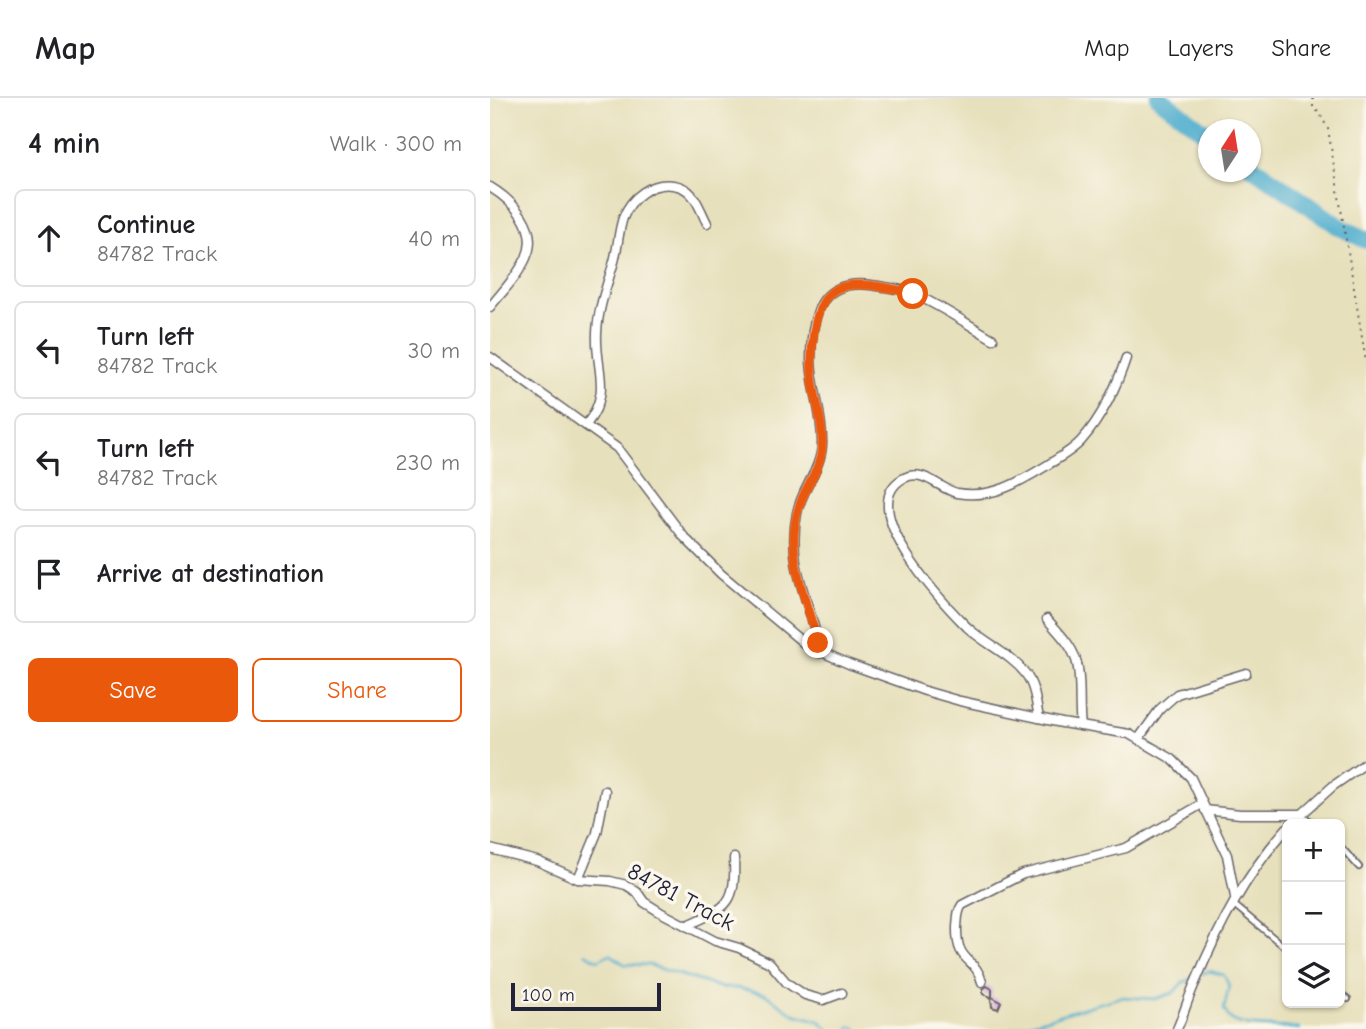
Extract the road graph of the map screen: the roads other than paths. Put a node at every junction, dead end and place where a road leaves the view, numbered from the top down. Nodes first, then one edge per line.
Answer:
1 (490, 187) edge
2 (707, 223) dead end
3 (490, 307) edge
4 (993, 339) dead end
5 (490, 357) edge
6 (1126, 358) dead end
7 (586, 425) junction
8 (1047, 619) dead end
9 (820, 653) junction
10 (1246, 673) dead end
11 (1039, 718) junction
12 (1081, 726) junction
13 (1139, 738) junction
14 (1366, 763) edge
15 (605, 791) dead end
16 (1204, 807) junction
17 (1300, 814) junction
18 (1296, 819) edge
19 (1308, 819) edge
20 (1282, 834) edge
21 (490, 849) edge
22 (1345, 852) edge
23 (734, 858) dead end
24 (1359, 867) dead end
25 (578, 879) junction
26 (1234, 900) junction
27 (686, 926) junction
28 (1283, 945) edge
29 (982, 982) dead end
30 (842, 993) dead end
31 (1345, 997) edge
32 (1348, 999) dead end
33 (1177, 1029) edge

1 - 3 street
2 - 7 street
4 - 9 street
5 - 7 street
6 - 11 street
7 - 9 street
8 - 12 street
9 - 11 street
10 - 13 street
11 - 12 street
12 - 13 street
13 - 16 street
14 - 17 street
15 - 25 street
16 - 17 street
16 - 26 street
16 - 29 street
17 - 18 street
17 - 19 lane
20 - 26 street
21 - 25 street, 84781 Track
22 - 24 lane
23 - 27 street
25 - 27 street, 84781 Track
26 - 28 lane
26 - 33 street
27 - 30 street, 84781 Track
31 - 32 lane

